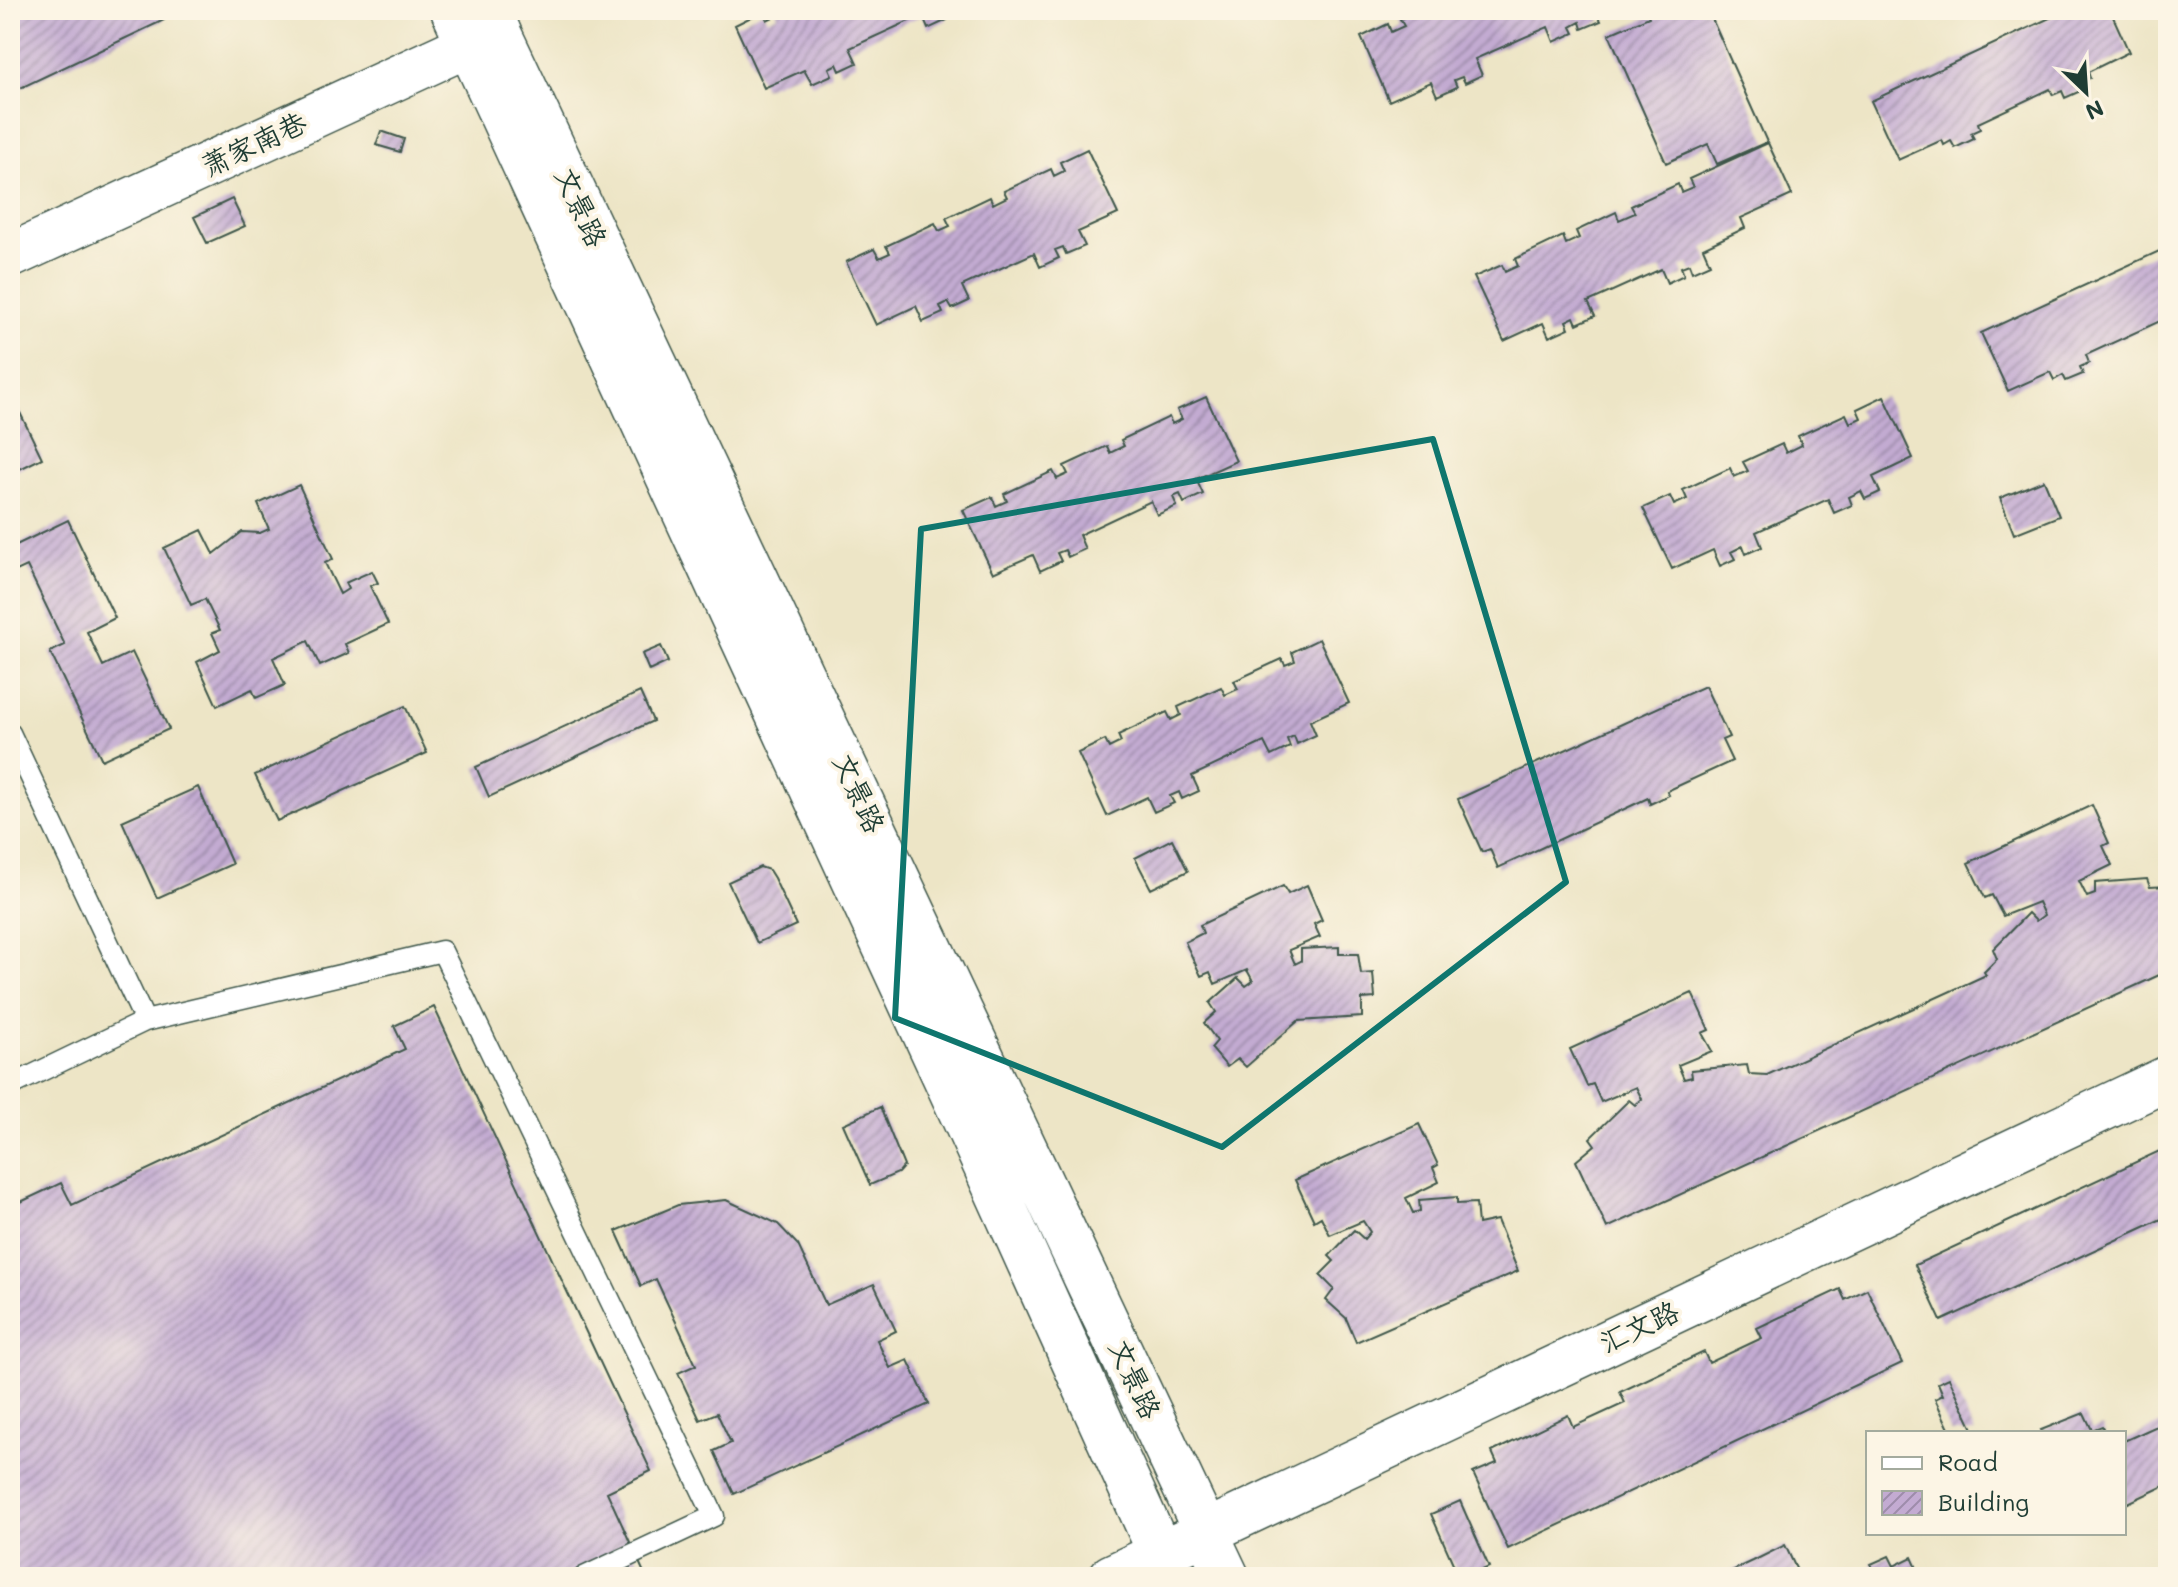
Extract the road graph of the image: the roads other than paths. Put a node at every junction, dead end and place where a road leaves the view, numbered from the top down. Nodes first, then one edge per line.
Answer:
1 (478, 24) edge
2 (10, 256) edge
3 (10, 733) edge
4 (145, 1021) junction
5 (2168, 1078) edge
6 (10, 1086) edge
7 (1215, 1550) edge
8 (1165, 1566) edge
9 (584, 1577) edge
10 (1111, 1577) edge
11 (1241, 1577) edge

1 - 2 main road, 萧家南巷
1 - 7 main road, 文景路
1 - 8 main road, 文景路
3 - 4 lane
4 - 6 lane
4 - 9 lane
5 - 7 main road, 汇文路
7 - 8 main road, 汇文路
7 - 11 main road, 文景路
8 - 10 main road, 汇文路

